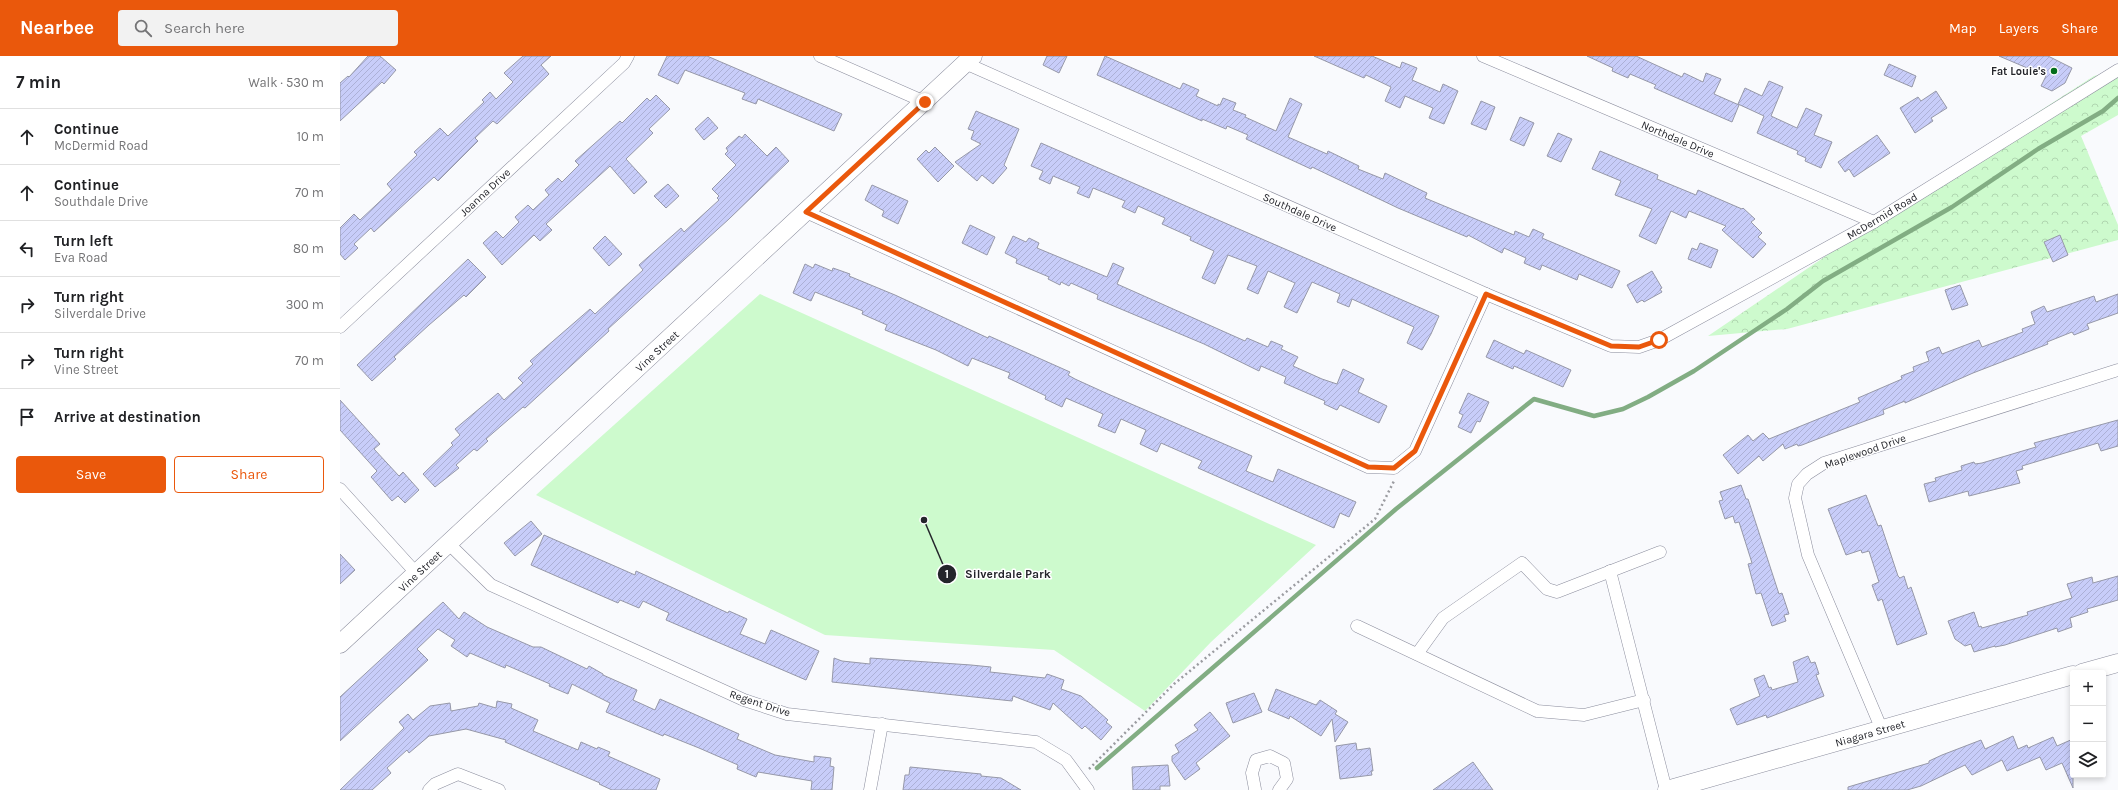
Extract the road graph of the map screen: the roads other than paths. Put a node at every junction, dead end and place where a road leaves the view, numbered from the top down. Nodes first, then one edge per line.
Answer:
1 (628, 56) edge
2 (820, 56) edge
3 (1483, 56) edge
4 (969, 60) edge
5 (2118, 70) edge
6 (925, 102) junction
7 (806, 212) junction
8 (1874, 222) junction
9 (1486, 294) junction
10 (340, 327) edge
11 (1639, 347) joint
12 (2118, 370) edge
13 (340, 489) edge
14 (449, 544) junction
15 (1660, 552) dead end
16 (1610, 571) junction
17 (417, 574) junction
18 (1357, 626) dead end
19 (340, 644) edge
20 (1417, 654) junction
21 (2118, 663) edge
22 (2093, 670) edge
23 (2070, 677) edge
24 (1644, 700) junction
25 (882, 724) junction
26 (1882, 730) junction
27 (429, 790) edge
28 (499, 790) edge
29 (870, 790) edge
30 (1088, 790) edge
31 (1256, 790) edge
32 (1279, 790) edge
33 (1667, 790) edge

1 - 10 street, Joanna Drive
2 - 6 street
3 - 8 street, Northdale Drive
4 - 6 street, Vine Street
4 - 9 street, Southdale Drive
5 - 8 street, McDermid Road
6 - 7 street, Vine Street
7 - 9 street
7 - 14 street, Vine Street
8 - 11 street, McDermid Road
9 - 11 street, Southdale Drive
12 - 26 street, Maplewood Drive
13 - 17 street
14 - 17 street, Vine Street
14 - 25 street, Regent Drive
15 - 16 street
16 - 20 street
16 - 24 street
17 - 19 street, Vine Street
18 - 20 street
20 - 24 street
21 - 22 street
23 - 26 street, Niagara Street
24 - 33 street
25 - 29 street
25 - 30 street, Regent Drive
26 - 33 street, Niagara Street
27 - 28 street
31 - 32 street

